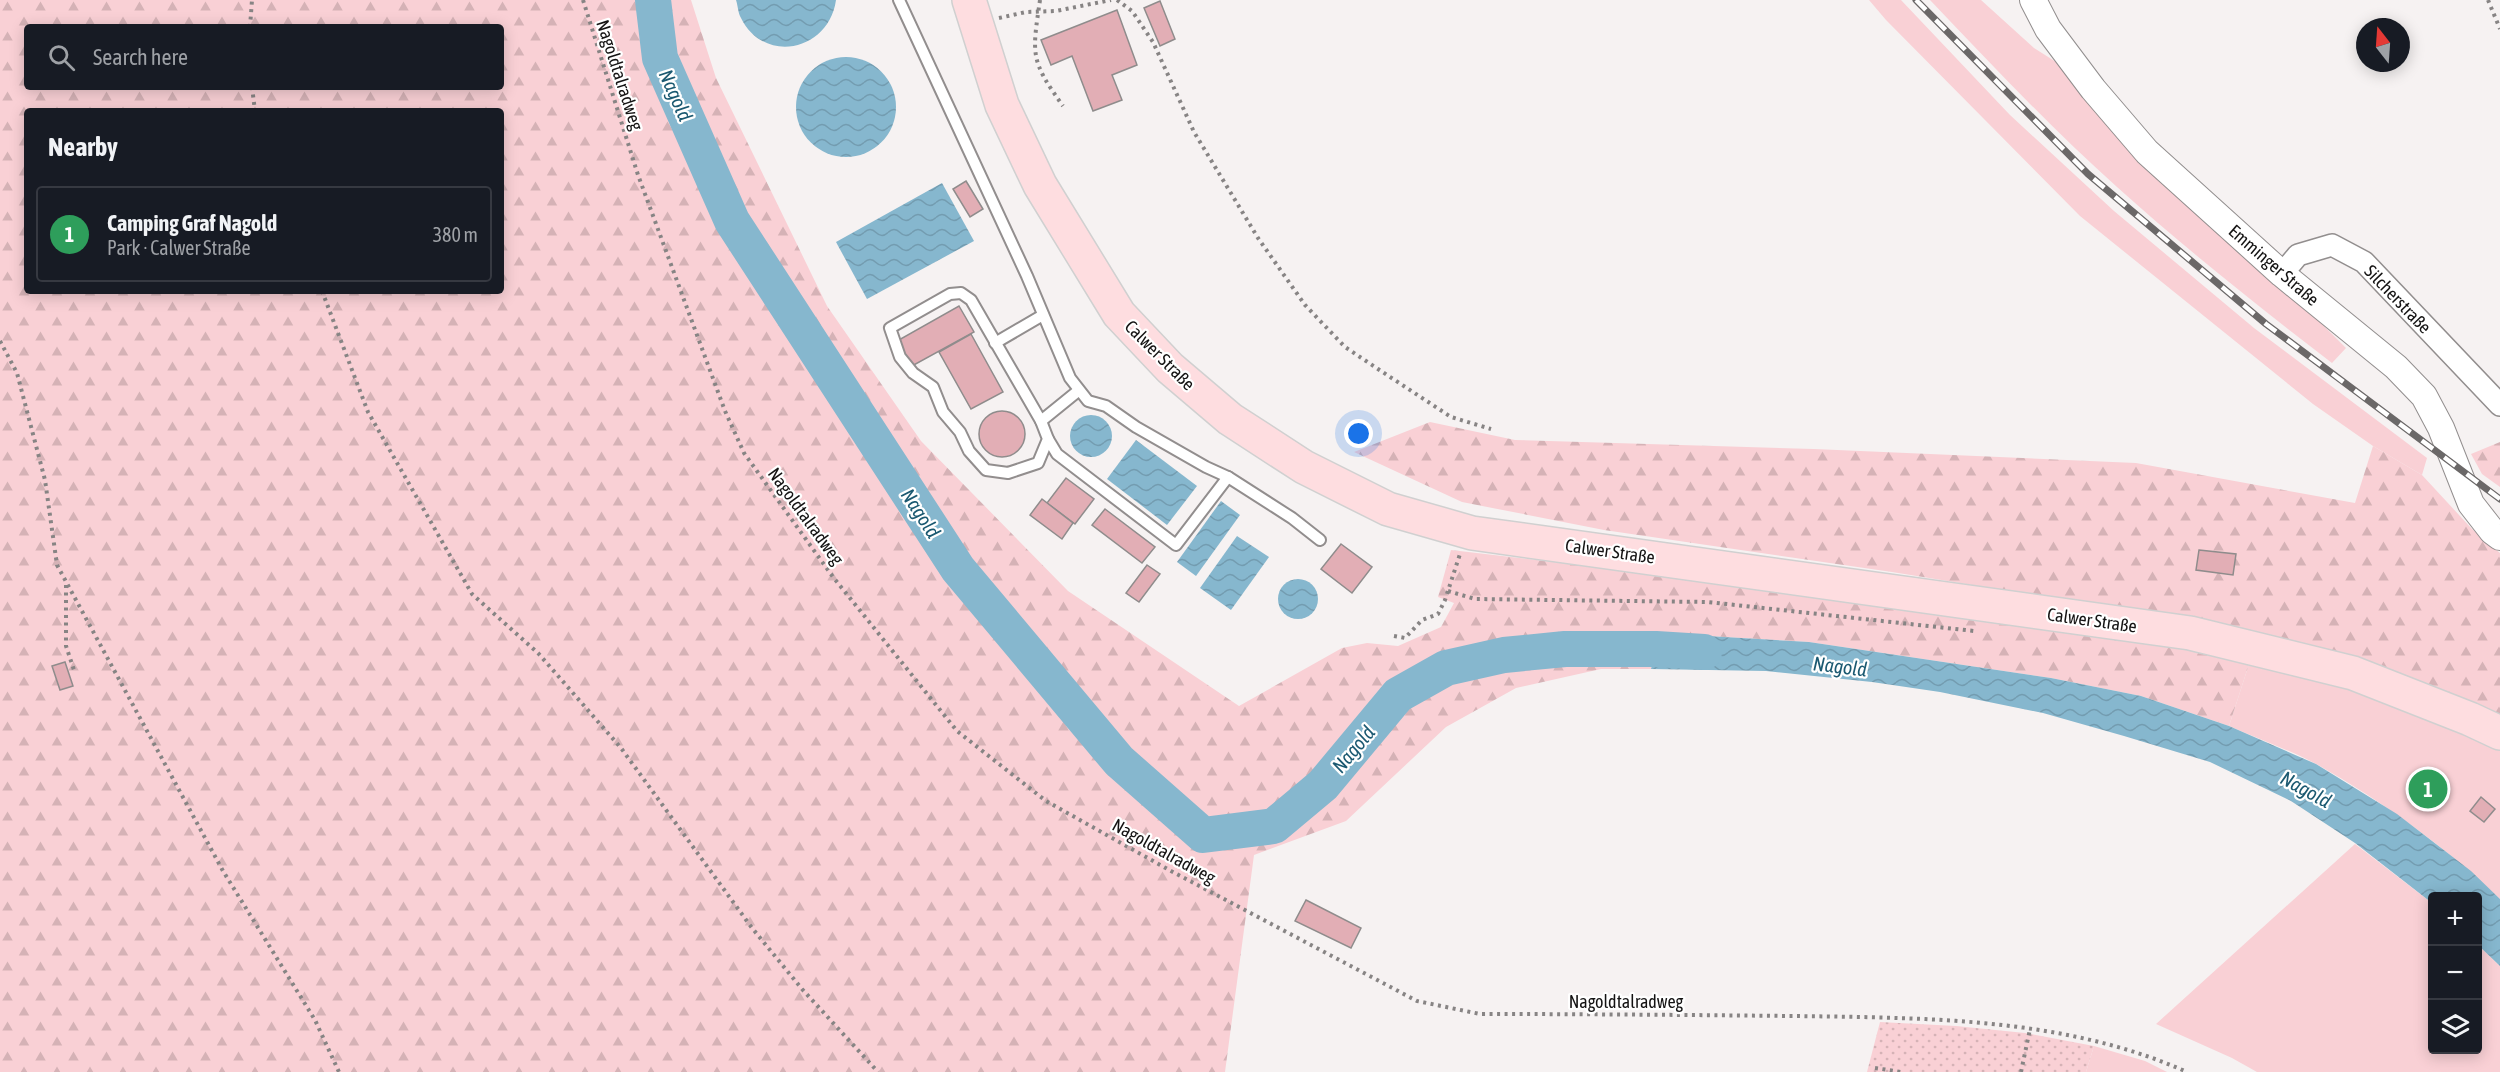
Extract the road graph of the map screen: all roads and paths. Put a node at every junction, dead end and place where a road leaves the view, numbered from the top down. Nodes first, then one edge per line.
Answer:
1 (252, 0) edge
2 (583, 0) edge
3 (899, 0) edge
4 (1040, 0) edge
5 (1111, 0) edge
6 (1117, 0) edge
7 (2033, 0) edge
8 (2488, 0) edge
9 (972, 12) edge
10 (1038, 12) junction
11 (250, 24) edge
12 (2500, 29) edge
13 (252, 90) edge
14 (1063, 106) dead end
15 (255, 108) edge
16 (2282, 274) junction
17 (323, 294) edge
18 (1043, 315) junction
19 (0, 341) edge
20 (995, 343) junction
21 (1078, 391) junction
22 (2500, 405) edge
23 (1041, 421) junction
24 (1491, 429) dead end
25 (1048, 439) junction
26 (1228, 477) junction
27 (1472, 533) junction
28 (2500, 537) edge
29 (1320, 540) dead end
30 (66, 581) junction
31 (1448, 591) junction
32 (1980, 632) dead end
33 (1394, 636) dead end
34 (74, 670) dead end
35 (2500, 733) edge
36 (2030, 1029) junction
37 (1875, 1068) dead end
38 (339, 1072) edge
39 (878, 1072) edge
40 (1901, 1072) edge
41 (2021, 1072) edge
42 (2187, 1072) edge

1 - 11 path
2 - 36 path, Nagoldtalradweg
3 - 18 lane
4 - 10 path
5 - 10 path
6 - 24 path
7 - 16 street, Emminger Straße
8 - 12 path
9 - 10 path
9 - 27 main road, Calwer Straße
10 - 14 path
13 - 15 path
16 - 22 street, Silcherstraße
16 - 28 street, Emminger Straße
17 - 39 path
18 - 20 lane
18 - 21 lane
19 - 30 path
20 - 23 lane
20 - 25 lane
21 - 23 lane
21 - 26 lane
23 - 25 lane
25 - 26 lane
26 - 29 lane
27 - 31 path
27 - 35 main road, Calwer Straße
30 - 34 path
30 - 38 path
31 - 32 path
31 - 33 path
36 - 41 path
36 - 42 path, Nagoldtalradweg
37 - 40 path

